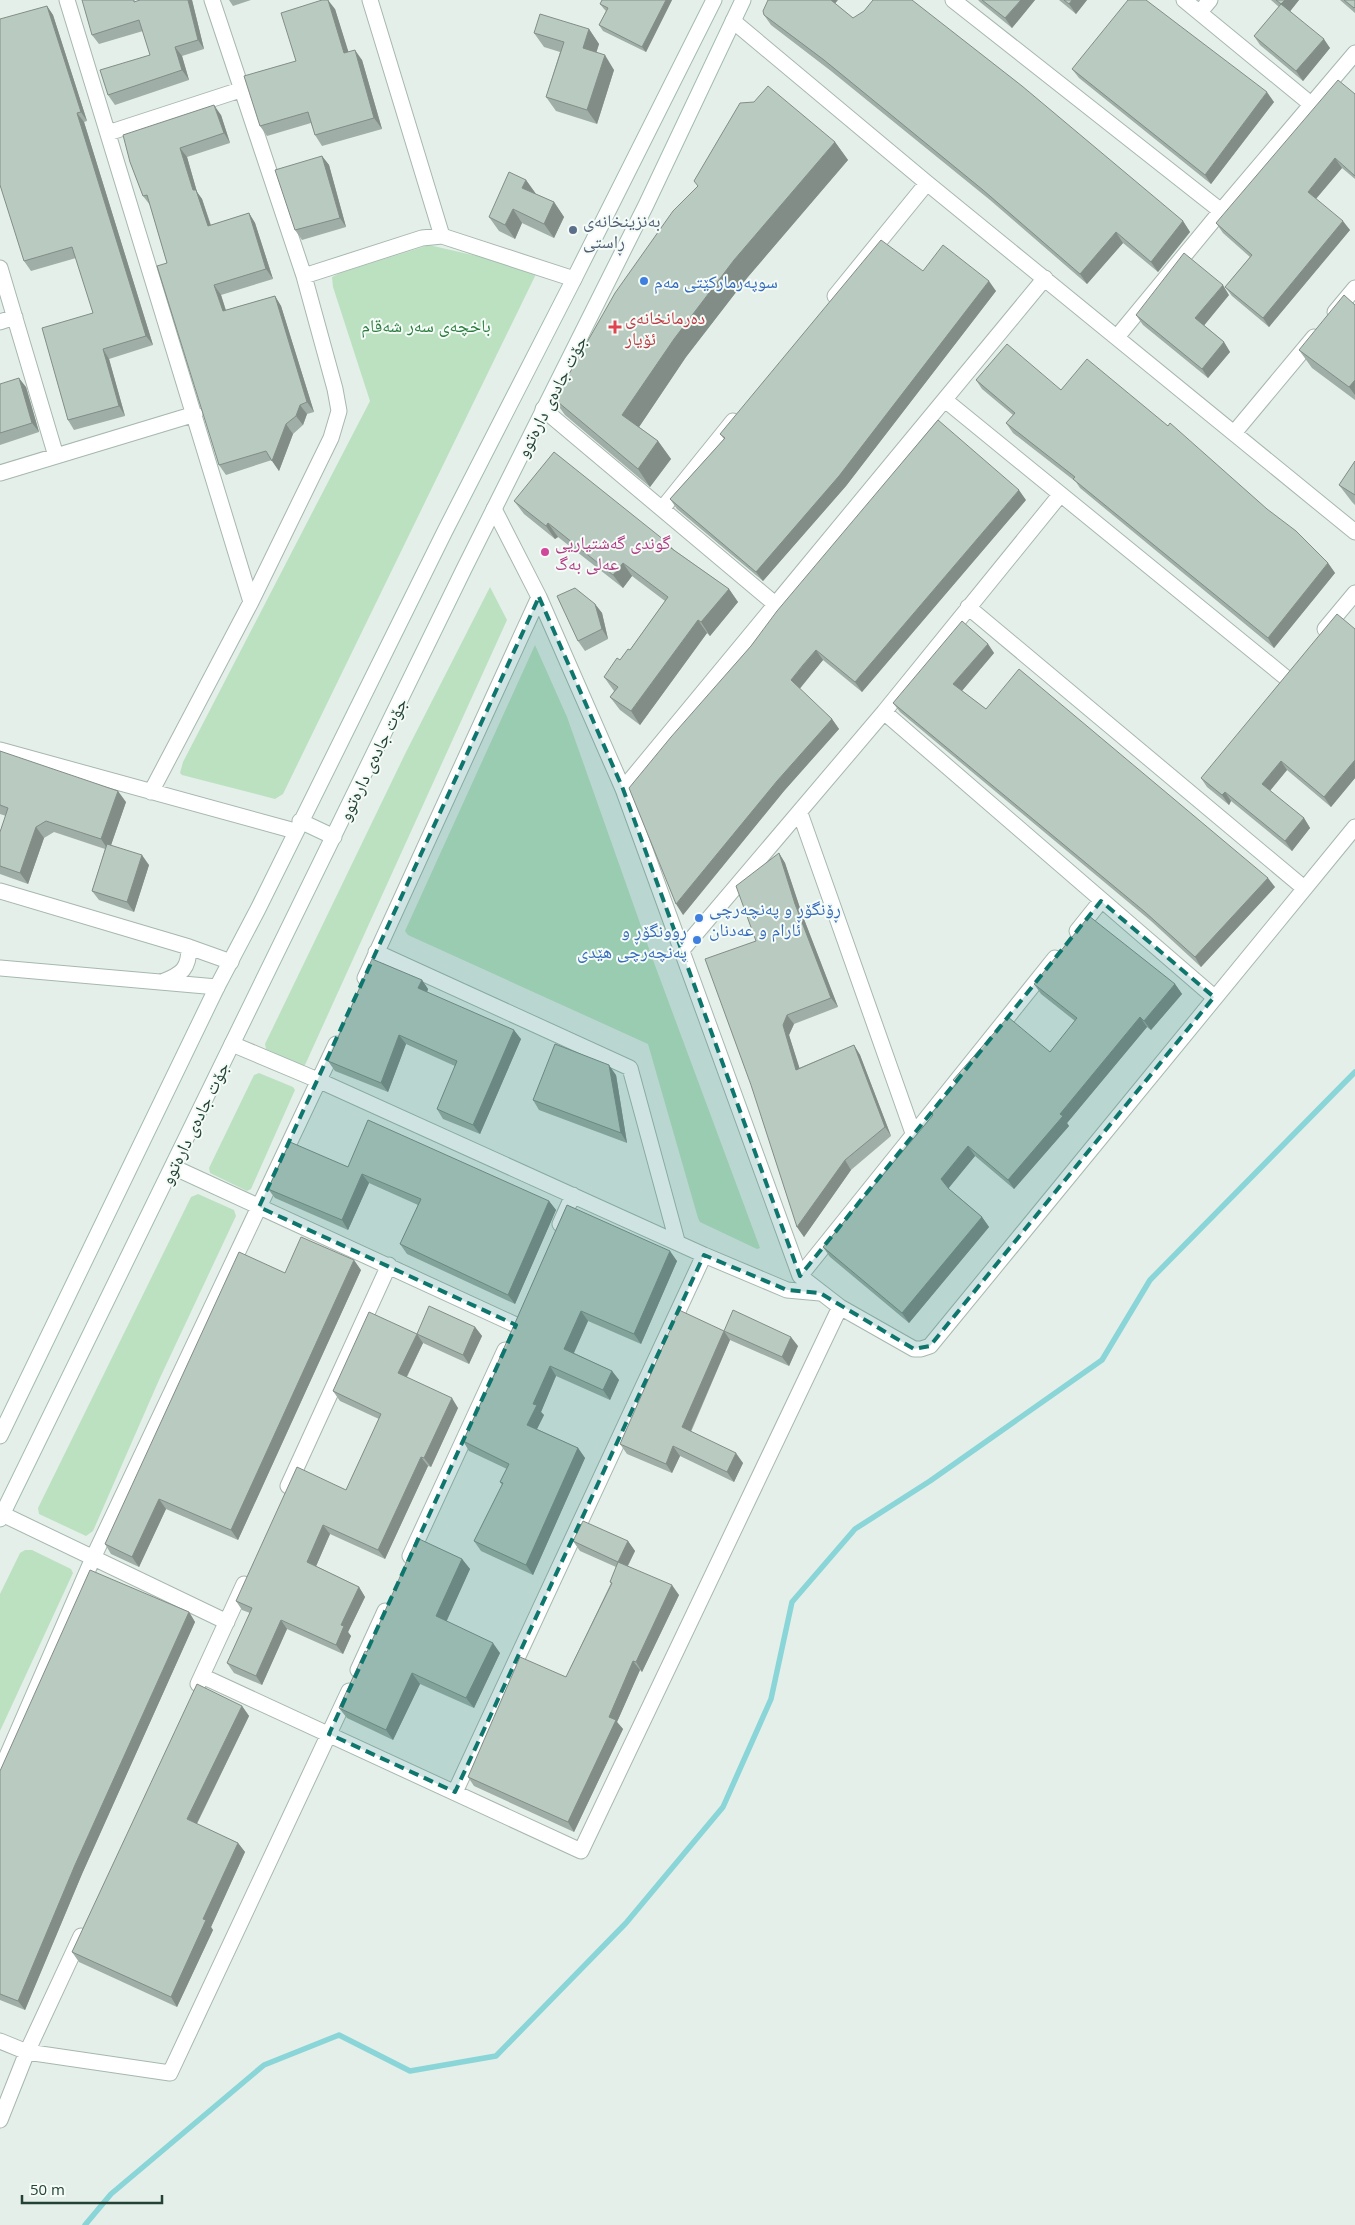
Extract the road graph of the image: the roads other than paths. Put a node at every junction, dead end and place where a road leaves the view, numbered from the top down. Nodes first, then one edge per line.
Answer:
1 (67, 0) edge
2 (212, 0) edge
3 (370, 0) edge
4 (714, 0) edge
5 (743, 0) edge
6 (954, 0) edge
7 (1184, 0) edge
8 (1210, 0) edge
9 (1200, 12) junction
10 (733, 21) junction
11 (1355, 53) edge
12 (240, 90) junction
13 (1312, 105) junction
14 (108, 133) junction
15 (927, 183) junction
16 (1221, 210) junction
17 (442, 236) junction
18 (0, 268) edge
19 (304, 276) junction
20 (1045, 278) junction
21 (574, 279) junction
22 (1355, 288) edge
23 (828, 304) edge
24 (15, 318) junction
25 (0, 322) edge
26 (1117, 337) junction
27 (946, 400) junction
28 (543, 409) junction
29 (742, 410) edge
30 (195, 414) junction
31 (1234, 433) junction
32 (56, 456) junction
33 (0, 473) edge
34 (1060, 495) junction
35 (494, 509) junction
36 (662, 509) junction
37 (1355, 532) edge
38 (1355, 594) edge
39 (539, 597) junction
40 (252, 602) junction
41 (775, 604) junction
42 (968, 607) junction
43 (1317, 639) edge
44 (1285, 677) edge
45 (884, 712) junction
46 (0, 750) edge
47 (623, 789) junction
48 (151, 792) junction
49 (800, 814) junction
50 (298, 826) junction
51 (1355, 827) edge
52 (334, 836) junction
53 (1304, 888) junction
54 (0, 891) edge
55 (1102, 901) junction
56 (189, 947) junction
57 (682, 950) junction
58 (376, 952) junction
59 (231, 962) junction
60 (0, 968) edge
61 (160, 982) junction
62 (217, 987) junction
63 (357, 995) edge
64 (1214, 997) junction
65 (342, 1029) edge
66 (232, 1044) junction
67 (320, 1081) junction
68 (913, 1133) junction
69 (172, 1167) junction
70 (573, 1195) junction
71 (259, 1207) junction
72 (554, 1238) edge
73 (677, 1241) junction
74 (704, 1255) junction
75 (389, 1265) junction
76 (800, 1276) junction
77 (820, 1293) junction
78 (524, 1307) edge
79 (840, 1307) junction
80 (516, 1325) junction
81 (0, 1436) edge
82 (283, 1497) edge
83 (1, 1516) edge
84 (93, 1558) junction
85 (405, 1567) edge
86 (251, 1568) edge
87 (393, 1593) edge
88 (227, 1622) junction
89 (202, 1676) junction
90 (194, 1694) edge
91 (329, 1734) junction
92 (0, 1772) edge
93 (455, 1792) junction
94 (85, 1927) edge
95 (0, 2041) edge
96 (27, 2052) junction
97 (0, 2120) edge

1 - 14 street
2 - 12 street
3 - 17 street
4 - 21 street, جۆت جادەی دارەتوو
5 - 10 street, جۆت جادەی دارەتوو
6 - 16 street
7 - 9 street
8 - 9 street
9 - 13 street
10 - 15 street
10 - 28 street, جۆت جادەی دارەتوو
11 - 13 street
12 - 14 street
12 - 19 street
13 - 16 street
14 - 30 street
15 - 20 street
15 - 23 street
16 - 26 street
17 - 19 street
17 - 21 street
18 - 24 street
19 - 40 street
20 - 26 street
20 - 27 street
21 - 50 street, جۆت جادەی دارەتوو
22 - 31 street
24 - 25 street
24 - 32 street
26 - 31 street
27 - 34 street
27 - 41 street
28 - 35 street, جۆت جادەی دارەتوو
28 - 36 street
29 - 36 street
30 - 32 street
30 - 40 street
31 - 37 street
32 - 33 street
34 - 42 street
34 - 44 street
35 - 39 street
35 - 52 street, جۆت جادەی دارەتوو
36 - 41 street
38 - 43 street
39 - 47 street
39 - 58 street
40 - 48 street
41 - 47 street
42 - 45 street
42 - 53 street
45 - 49 street
45 - 55 street
46 - 48 street
47 - 57 street
48 - 50 street
49 - 57 street
49 - 68 street
50 - 52 street
50 - 59 street, جۆت جادەی دارەتوو
51 - 53 street
52 - 66 street, جۆت جادەی دارەتوو
53 - 64 street
54 - 56 street
55 - 64 street
55 - 68 street
56 - 59 street
56 - 61 street
57 - 76 street
58 - 63 street
58 - 73 street
59 - 62 street, جۆت جادەی دارەتوو
60 - 61 street
61 - 62 street
62 - 81 street, جۆت جادەی دارەتوو
64 - 79 street
65 - 67 street
66 - 67 street
66 - 69 street, جۆت جادەی دارەتوو
67 - 70 street
67 - 71 street
68 - 76 street
69 - 71 street
69 - 83 street, جۆت جادەی دارەتوو
70 - 72 street
70 - 73 street
71 - 75 street
71 - 84 street
73 - 74 street
74 - 77 street
74 - 93 street
75 - 80 street
75 - 82 street
76 - 77 street
77 - 79 street
78 - 80 street
79 - 93 street
80 - 85 street
83 - 84 street
84 - 88 street
84 - 92 street
86 - 88 street
87 - 91 street
88 - 89 street
89 - 90 street
89 - 91 street
91 - 93 street
91 - 96 street
94 - 96 street
95 - 96 street
96 - 97 street

